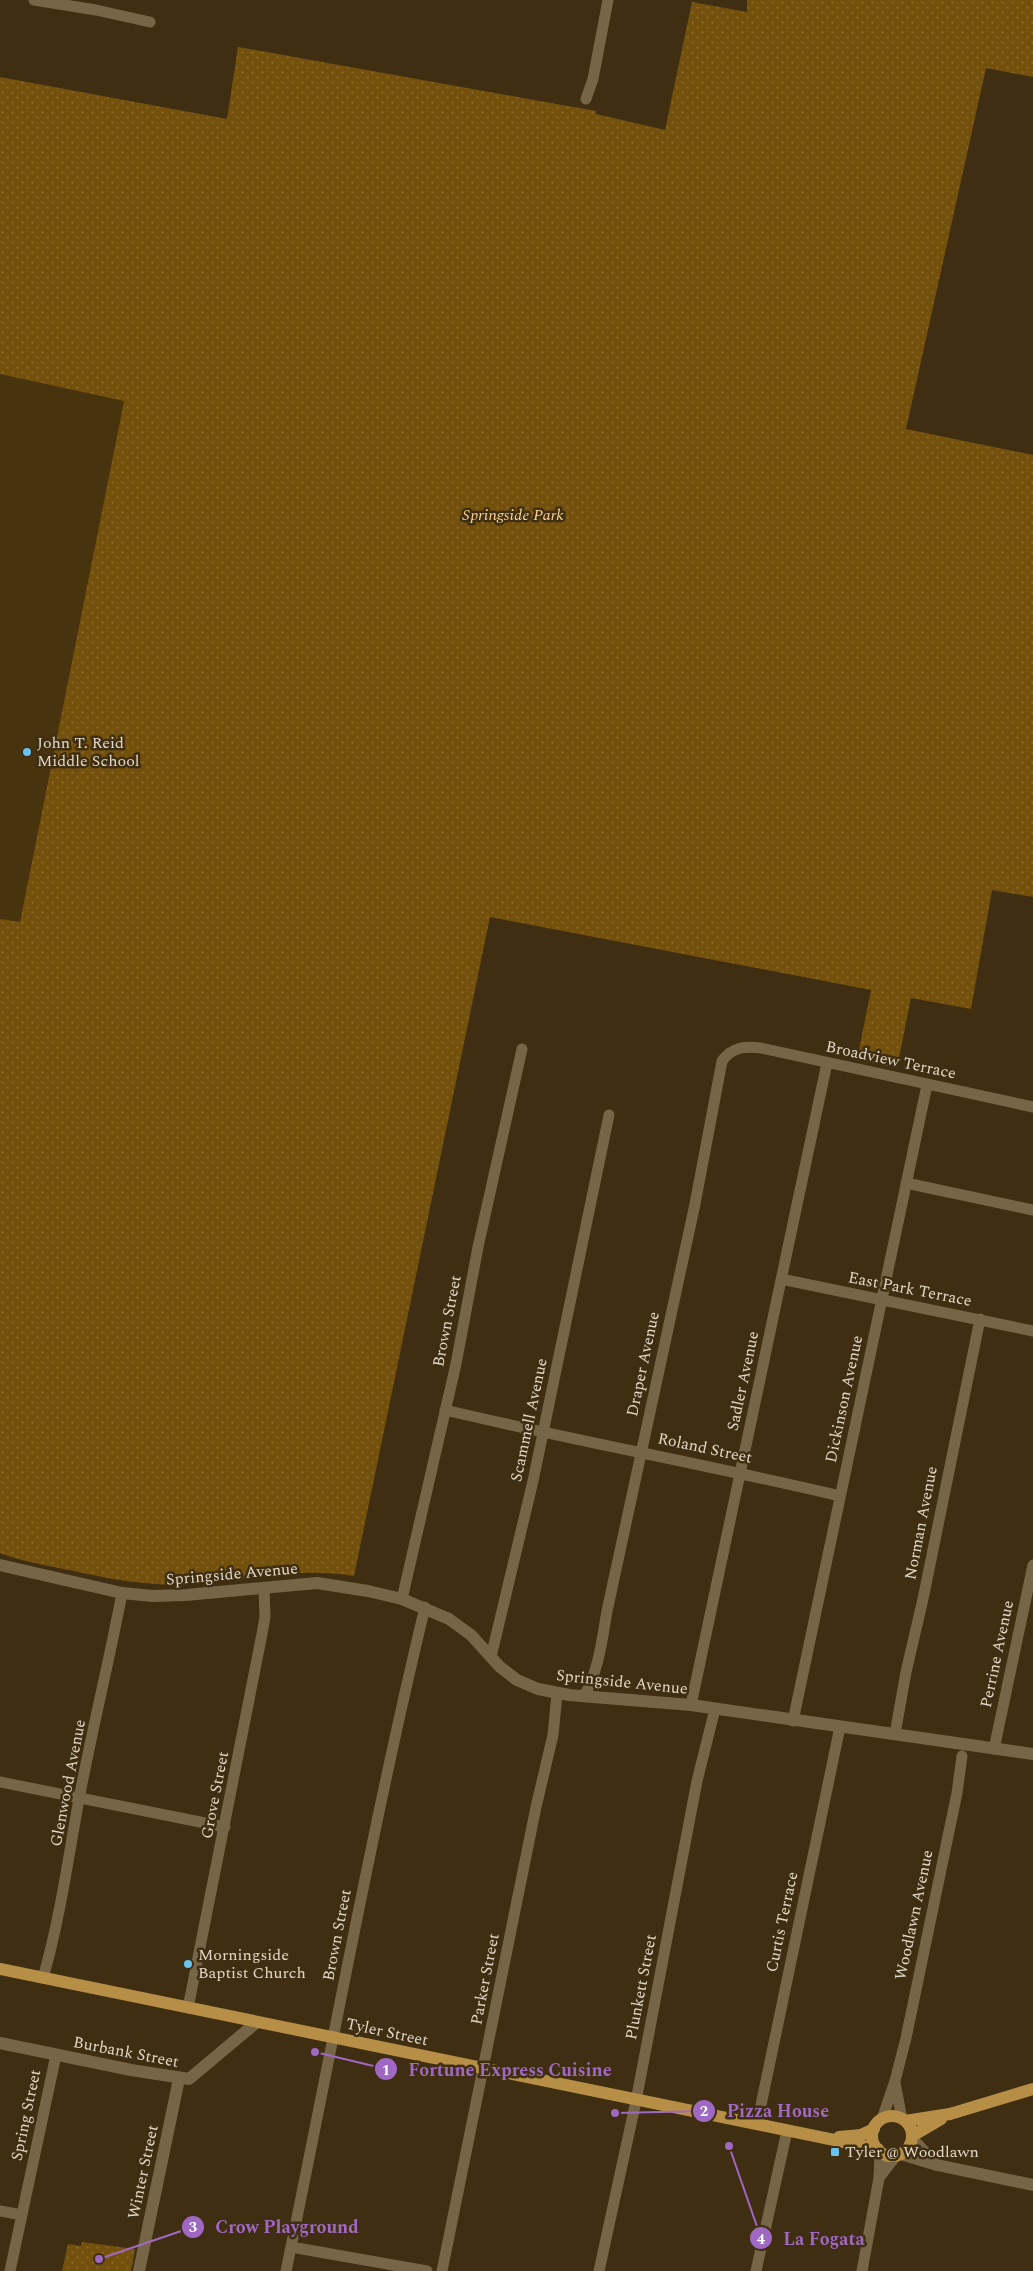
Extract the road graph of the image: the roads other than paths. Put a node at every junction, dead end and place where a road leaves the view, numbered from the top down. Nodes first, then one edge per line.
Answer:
1 (34, 0) edge
2 (608, 0) edge
3 (97, 5) edge
4 (150, 22) dead end
5 (586, 99) dead end
6 (741, 1048) joint
7 (522, 1049) dead end
8 (827, 1064) junction
9 (927, 1085) junction
10 (1033, 1107) edge
11 (609, 1115) dead end
12 (906, 1183) junction
13 (1033, 1210) edge
14 (781, 1280) junction
15 (882, 1300) junction
16 (980, 1319) junction
17 (1033, 1331) edge
18 (445, 1410) junction
19 (543, 1432) junction
20 (641, 1451) junction
21 (740, 1472) junction
22 (840, 1496) junction
23 (0, 1565) edge
24 (1033, 1565) edge
25 (264, 1588) junction
26 (122, 1594) junction
27 (402, 1599) junction
28 (425, 1607) junction
29 (491, 1657) junction
30 (557, 1694) junction
31 (584, 1696) junction
32 (690, 1705) junction
33 (715, 1709) junction
34 (793, 1720) junction
35 (840, 1727) junction
36 (895, 1734) junction
37 (994, 1749) junction
38 (1033, 1754) edge
39 (962, 1756) dead end
40 (0, 1782) edge
41 (80, 1797) junction
42 (225, 1827) junction
43 (0, 1970) edge
44 (43, 1978) junction
45 (188, 2008) junction
46 (257, 2022) junction
47 (333, 2038) junction
48 (0, 2043) edge
49 (56, 2055) junction
50 (484, 2069) junction
51 (180, 2079) junction
52 (895, 2081) junction
53 (1033, 2089) edge
54 (636, 2101) junction
55 (950, 2114) junction
56 (904, 2120) junction
57 (757, 2124) junction
58 (878, 2124) junction
59 (787, 2131) junction
60 (912, 2137) junction
61 (827, 2139) junction
62 (879, 2151) junction
63 (898, 2155) junction
64 (937, 2165) junction
65 (880, 2178) junction
66 (1033, 2186) edge
67 (0, 2211) edge
68 (22, 2215) junction
69 (291, 2247) junction
70 (10, 2271) edge
71 (139, 2271) edge
72 (286, 2271) edge
73 (427, 2271) edge
74 (442, 2271) edge
75 (599, 2271) edge
76 (756, 2271) edge
77 (862, 2271) edge

1 - 3 street
2 - 5 street
3 - 4 street
6 - 8 street, Broadview Terrace
6 - 20 street, Draper Avenue
7 - 18 street, Brown Street
8 - 9 street, Broadview Terrace
8 - 14 street, Sadler Avenue
9 - 10 street, Broadview Terrace
9 - 12 street, Dickinson Avenue
11 - 19 street, Scammell Avenue
12 - 13 street
12 - 15 street, Dickinson Avenue
14 - 15 street, East Park Terrace
14 - 21 street, Sadler Avenue
15 - 16 street, East Park Terrace
15 - 22 street, Dickinson Avenue
16 - 17 street, East Park Terrace
16 - 36 street, Norman Avenue
18 - 19 street, Roland Street
18 - 27 street, Brown Street
19 - 20 street, Roland Street
19 - 29 street, Scammell Avenue
20 - 21 street, Roland Street
20 - 31 street, Draper Avenue
21 - 22 street, Roland Street
21 - 32 street, Sadler Avenue
22 - 34 street, Dickinson Avenue
23 - 26 street, Springside Avenue
24 - 37 street, Perrine Avenue
25 - 26 street, Springside Avenue
25 - 27 street, Springside Avenue
25 - 42 street, Grove Street
26 - 41 street, Glenwood Avenue
27 - 28 street, Springside Avenue
28 - 29 street, Springside Avenue
28 - 47 street, Brown Street
29 - 30 street, Springside Avenue
30 - 31 street, Springside Avenue
30 - 50 street, Parker Street
31 - 32 street, Springside Avenue
32 - 33 street, Springside Avenue
33 - 34 street, Springside Avenue
33 - 54 street, Plunkett Street
34 - 35 street, Springside Avenue
35 - 36 street, Springside Avenue
35 - 57 street, Curtis Terrace
36 - 37 street, Springside Avenue
37 - 38 street, Springside Avenue
39 - 52 street, Woodlawn Avenue
40 - 41 street
41 - 42 street
41 - 44 street, Glenwood Avenue
42 - 45 street, Grove Street
43 - 44 main road, Tyler Street
44 - 45 main road, Tyler Street
45 - 46 main road, Tyler Street
46 - 47 main road, Tyler Street
46 - 51 street, Burbank Street
47 - 50 main road, Tyler Street
47 - 69 street, Brown Street
48 - 49 street, Burbank Street
49 - 51 street, Burbank Street
49 - 68 street, Spring Street
50 - 54 main road, Tyler Street
50 - 74 street, Parker Street
51 - 71 street, Winter Street
52 - 56 street, Woodlawn Avenue
52 - 58 street, Woodlawn Avenue
53 - 55 main road
54 - 57 main road, Tyler Street
54 - 75 street, Plunkett Street
55 - 56 main road
55 - 60 main road
56 - 58 main road
56 - 60 main road
57 - 59 main road, Tyler Street
58 - 61 main road, Tyler Street
58 - 62 main road
59 - 61 main road, Tyler Street
59 - 76 street
60 - 63 main road
60 - 64 street
61 - 62 main road, Tyler Street
62 - 63 main road
62 - 65 street
63 - 64 street
63 - 65 street
64 - 66 street
65 - 77 street
67 - 68 street
68 - 70 street, Spring Street
69 - 72 street, Brown Street
69 - 73 street

